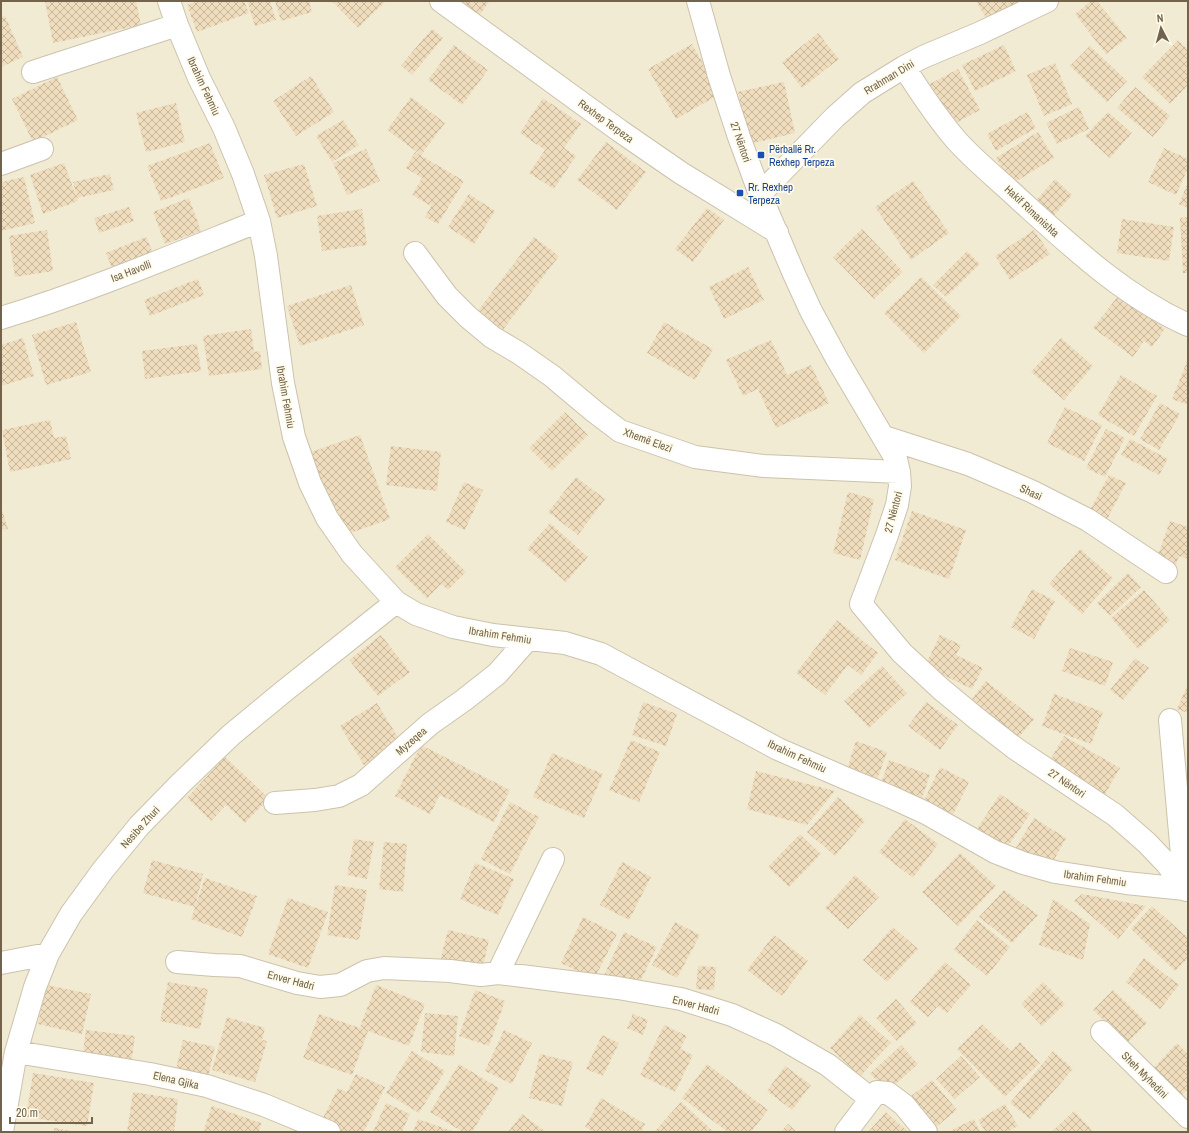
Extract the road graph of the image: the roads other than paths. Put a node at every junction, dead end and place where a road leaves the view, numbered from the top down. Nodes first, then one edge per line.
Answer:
1 (169, 1) edge
2 (441, 1) edge
3 (1047, 1) edge
4 (701, 3) edge
5 (177, 25) junction
6 (904, 67) junction
7 (33, 72) dead end
8 (42, 149) dead end
9 (1, 164) edge
10 (760, 194) junction
11 (259, 221) junction
12 (777, 232) junction
13 (416, 253) dead end
14 (1, 318) edge
15 (1188, 326) edge
16 (884, 437) junction
17 (899, 472) junction
18 (1166, 572) dead end
19 (396, 602) junction
20 (528, 640) junction
21 (1170, 720) dead end
22 (275, 803) dead end
23 (553, 859) dead end
24 (1187, 891) edge
25 (48, 954) junction
26 (177, 962) dead end
27 (1, 963) edge
28 (498, 973) junction
29 (1102, 1032) dead end
30 (16, 1052) junction
31 (871, 1099) junction
32 (1188, 1117) edge
33 (2, 1132) edge
34 (329, 1132) edge
35 (846, 1132) edge
36 (926, 1132) edge

1 - 5 street, Ibrahim Fehmiu
2 - 12 street, Rexhep Terpeza
3 - 6 street, Rrahman Dini
4 - 10 street, 27 Nëntori
5 - 7 street
5 - 11 street, Ibrahim Fehmiu
6 - 10 street, Rrahman Dini
6 - 15 street, Hakif Rimanishta
8 - 9 street
10 - 12 street, 27 Nëntori
11 - 14 street, Isa Havolli
11 - 19 street, Ibrahim Fehmiu
12 - 16 street, 27 Nëntori
13 - 17 street, Xhemë Elezi
16 - 17 street, 27 Nëntori
16 - 18 street, Shasi
17 - 24 street, 27 Nëntori
19 - 20 street, Ibrahim Fehmiu
19 - 25 street, Nesibe Zhuri
20 - 22 street, Myzeqea
20 - 24 street, Ibrahim Fehmiu
21 - 24 street
23 - 28 street
25 - 27 street
25 - 30 street, Nesibe Zhuri
26 - 28 street, Enver Hadri
28 - 31 street, Enver Hadri
29 - 32 street, Sheh Myhedini
30 - 33 street, Nesibe Zhuri
30 - 34 street, Elena Gjika
31 - 35 street
31 - 36 street

